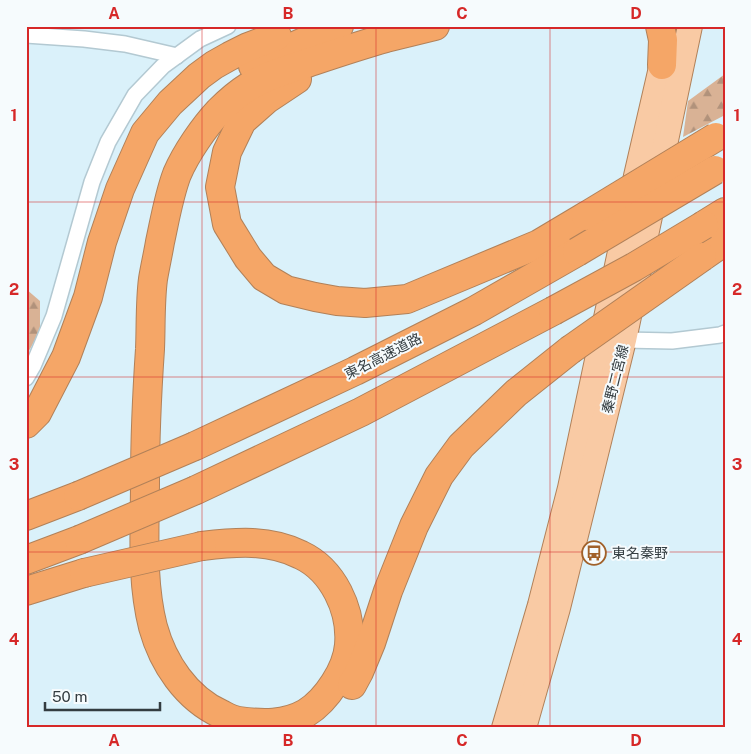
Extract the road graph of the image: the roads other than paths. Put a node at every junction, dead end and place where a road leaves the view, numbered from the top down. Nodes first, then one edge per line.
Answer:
1 (228, 26) edge
2 (306, 26) edge
3 (339, 26) edge
4 (435, 26) edge
5 (660, 26) edge
6 (670, 26) edge
7 (690, 26) edge
8 (26, 35) edge
9 (334, 54) junction
10 (177, 56) junction
11 (662, 65) junction
12 (721, 135) edge
13 (720, 167) edge
14 (718, 226) edge
15 (725, 333) edge
16 (624, 340) junction
17 (26, 378) edge
18 (26, 424) edge
19 (26, 516) edge
20 (26, 560) edge
21 (26, 591) edge
22 (218, 728) edge
23 (316, 728) edge
24 (504, 728) edge
25 (524, 728) edge

1 - 10 street
2 - 18 highway
3 - 22 highway
4 - 9 highway
5 - 11 highway
6 - 11 main road, 秦野二宮線
7 - 16 main road, 秦野二宮線
8 - 10 street
9 - 12 highway, bridge
9 - 21 highway, bridge
10 - 17 street
11 - 24 main road, 秦野二宮線
13 - 19 highway, 東名高速道路, bridge
14 - 20 highway, bridge
14 - 23 highway, bridge
15 - 16 street
16 - 25 main road, 秦野二宮線

